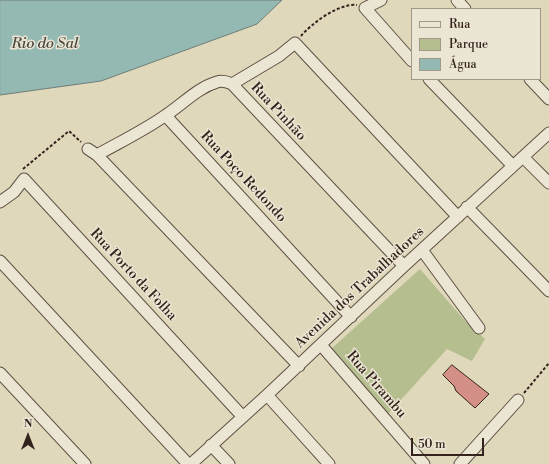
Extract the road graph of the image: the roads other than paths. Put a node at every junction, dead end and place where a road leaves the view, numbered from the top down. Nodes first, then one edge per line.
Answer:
1 (381, 0) edge
2 (457, 0) edge
3 (464, 8) edge
4 (411, 60) edge
5 (430, 80) edge
6 (531, 80) edge
7 (232, 84) junction
8 (549, 99) edge
9 (166, 116) junction
10 (549, 133) edge
11 (88, 149) road end
12 (97, 155) junction
13 (523, 157) junction
14 (513, 166) junction
15 (549, 184) edge
16 (0, 202) edge
17 (468, 207) junction
18 (458, 217) junction
19 (422, 250) junction
20 (0, 261) edge
21 (404, 266) junction
22 (549, 291) edge
23 (351, 317) junction
24 (479, 328) dead end
25 (321, 345) junction
26 (299, 366) junction
27 (0, 373) edge
28 (267, 395) junction
29 (518, 400) road end
30 (243, 417) junction
31 (212, 445) junction
32 (85, 464) edge
33 (189, 464) edge
34 (228, 464) edge
35 (329, 464) edge
36 (424, 464) edge
37 (460, 464) edge

1 - 4 street
2 - 3 street
5 - 14 street
6 - 8 street
7 - 9 street
7 - 18 street, Rua Pinhão
7 - 21 street, Rua Pinhão
9 - 12 street
9 - 23 street, Rua Poço Redondo
10 - 13 street, Avenida dos Trabalhadores
11 - 12 street
12 - 26 street
13 - 14 street, Avenida dos Trabalhadores
13 - 15 street
14 - 17 street, Avenida dos Trabalhadores
16 - 30 street, Rua Porto da Folha
17 - 18 street, Avenida dos Trabalhadores
17 - 22 street
18 - 19 street, Avenida dos Trabalhadores
19 - 21 street, Avenida dos Trabalhadores
19 - 24 street
20 - 33 street
21 - 23 street, Avenida dos Trabalhadores
23 - 25 street, Avenida dos Trabalhadores
25 - 26 street, Avenida dos Trabalhadores
25 - 36 street, Rua Pirambu
26 - 28 street, Avenida dos Trabalhadores
27 - 32 street
28 - 30 street, Avenida dos Trabalhadores
28 - 35 street
29 - 37 street
30 - 31 street, Avenida dos Trabalhadores
31 - 33 street, Avenida dos Trabalhadores
31 - 34 street

